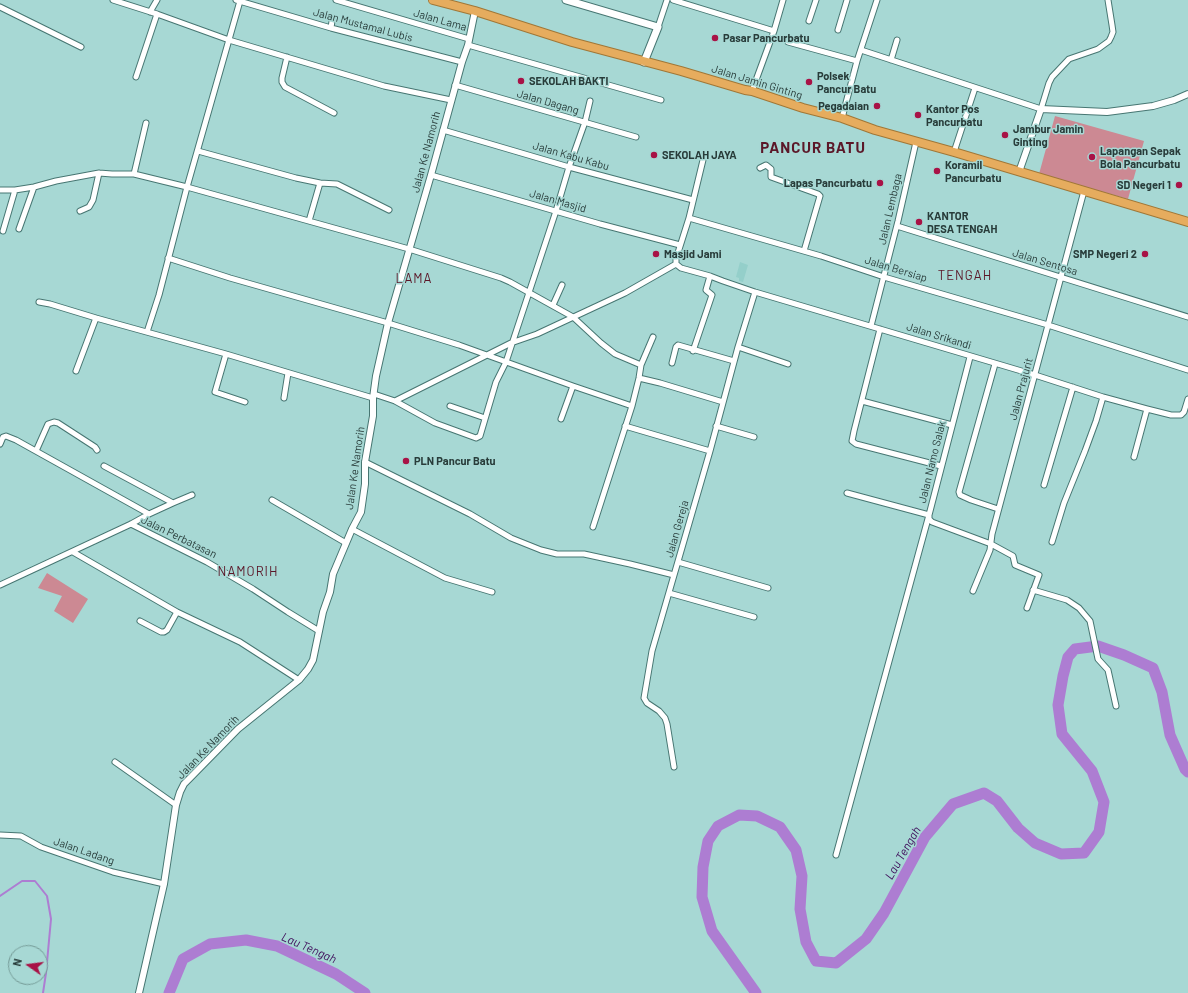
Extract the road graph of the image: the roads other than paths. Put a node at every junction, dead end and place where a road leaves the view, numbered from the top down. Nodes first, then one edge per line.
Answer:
1 (113, 0) edge
2 (157, 0) edge
3 (336, 0) edge
4 (433, 0) edge
5 (566, 0) edge
6 (667, 0) edge
7 (673, 0) edge
8 (783, 0) edge
9 (816, 0) edge
10 (847, 0) edge
11 (876, 0) edge
12 (1108, 0) edge
13 (238, 1) edge
14 (0, 7) edge
15 (475, 11) junction
16 (150, 12) junction
17 (157, 14) junction
18 (332, 21) dead end
19 (809, 21) dead end
20 (658, 27) junction
21 (331, 28) junction
22 (838, 30) dead end
23 (774, 31) junction
24 (229, 40) junction
25 (897, 40) dead end
26 (468, 42) junction
27 (788, 42) dead end
28 (81, 47) dead end
29 (861, 50) junction
30 (287, 57) junction
31 (892, 60) junction
32 (858, 61) junction
33 (462, 62) junction
34 (644, 62) junction
35 (136, 77) dead end
36 (455, 85) junction
37 (975, 88) junction
38 (752, 91) junction
39 (1188, 94) edge
40 (451, 100) junction
41 (661, 100) dead end
42 (590, 101) dead end
43 (1041, 109) junction
44 (334, 113) dead end
45 (842, 118) junction
46 (585, 122) junction
47 (146, 123) dead end
48 (443, 130) junction
49 (636, 137) dead end
50 (916, 142) junction
51 (198, 151) junction
52 (954, 152) junction
53 (703, 156) dead end
54 (569, 167) junction
55 (760, 168) dead end
56 (1019, 172) junction
57 (99, 173) junction
58 (134, 174) junction
59 (432, 175) junction
60 (320, 183) junction
61 (34, 187) junction
62 (187, 188) junction
63 (0, 190) edge
64 (15, 190) junction
65 (1084, 191) junction
66 (693, 200) junction
67 (390, 210) dead end
68 (80, 211) dead end
69 (556, 211) junction
70 (689, 218) junction
71 (309, 221) junction
72 (1188, 222) edge
73 (897, 226) junction
74 (19, 229) dead end
75 (3, 232) dead end
76 (680, 245) junction
77 (409, 249) junction
78 (804, 251) junction
79 (168, 258) junction
80 (676, 264) junction
81 (710, 276) junction
82 (884, 277) junction
83 (1061, 277) junction
84 (562, 285) dead end
85 (755, 292) junction
86 (528, 293) junction
87 (39, 302) dead end
88 (553, 305) junction
89 (573, 317) junction
90 (1188, 317) edge
91 (96, 318) junction
92 (388, 323) junction
93 (872, 326) junction
94 (1048, 326) junction
95 (880, 329) junction
96 (147, 332) junction
97 (653, 337) dead end
98 (511, 344) junction
99 (738, 347) junction
100 (693, 351) junction
101 (226, 354) junction
102 (488, 355) junction
103 (970, 357) junction
104 (734, 361) junction
105 (506, 362) junction
106 (672, 363) dead end
107 (788, 364) dead end
108 (995, 364) junction
109 (641, 365) junction
110 (1188, 370) edge
111 (76, 371) dead end
112 (288, 373) junction
113 (1035, 375) junction
114 (639, 378) junction
115 (573, 386) junction
116 (1072, 387) junction
117 (374, 396) junction
118 (1103, 397) junction
119 (284, 398) dead end
120 (1188, 398) edge
121 (395, 401) junction
122 (862, 401) junction
123 (245, 402) dead end
124 (723, 402) junction
125 (450, 406) dead end
126 (632, 406) junction
127 (1147, 409) junction
128 (485, 418) junction
129 (561, 419) dead end
130 (952, 425) junction
131 (625, 426) junction
132 (716, 426) junction
133 (754, 437) dead end
134 (0, 444) edge
135 (36, 450) junction
136 (97, 450) dead end
137 (710, 451) junction
138 (1134, 457) dead end
139 (365, 462) junction
140 (104, 466) dead end
141 (942, 466) junction
142 (1044, 485) dead end
143 (847, 493) dead end
144 (192, 495) dead end
145 (272, 500) dead end
146 (173, 503) junction
147 (998, 509) junction
148 (149, 514) junction
149 (929, 515) junction
150 (131, 524) junction
151 (593, 527) dead end
152 (352, 529) junction
153 (1052, 542) dead end
154 (346, 543) junction
155 (991, 544) junction
156 (73, 552) junction
157 (678, 562) junction
158 (674, 575) junction
159 (0, 585) edge
160 (768, 588) dead end
161 (1033, 590) junction
162 (973, 591) dead end
163 (492, 592) dead end
164 (669, 593) junction
165 (1027, 608) dead end
166 (177, 612) junction
167 (754, 617) dead end
168 (140, 621) dead end
169 (319, 631) junction
170 (299, 680) junction
171 (1116, 706) dead end
172 (115, 762) dead end
173 (674, 767) dead end
174 (176, 805) junction
175 (0, 835) edge
176 (836, 854) dead end
177 (164, 884) junction
178 (139, 993) edge

1 - 16 street
2 - 16 street
3 - 26 street, Jalan Lama
4 - 15 highway, Jalan Jamin Ginting
5 - 20 main road
6 - 20 street
7 - 23 street
8 - 23 street
9 - 19 street
10 - 22 street
11 - 29 street
12 - 43 street
13 - 21 street, Jalan Mustamal Lubis
13 - 24 street
14 - 28 street
15 - 26 street, Jalan Ke Namorih
15 - 34 highway, Jalan Jamin Ginting
16 - 17 street
17 - 24 street
17 - 35 street
18 - 21 street
20 - 34 main road
21 - 33 street, Jalan Mustamal Lubis
23 - 38 street
24 - 30 street
24 - 51 street
25 - 31 street
26 - 33 street, Jalan Ke Namorih
26 - 41 street, Jalan Lama
27 - 32 street
29 - 31 street
29 - 32 street
30 - 40 street
30 - 44 street
31 - 37 street
32 - 45 street
33 - 36 street, Jalan Ke Namorih
34 - 38 highway, Jalan Jamin Ginting
36 - 40 street, Jalan Ke Namorih
36 - 46 street, Jalan Dagang
37 - 43 street
37 - 52 street
38 - 45 highway, Jalan Jamin Ginting
39 - 43 street
40 - 48 street, Jalan Ke Namorih
42 - 46 street
43 - 56 street
45 - 50 highway, Jalan Jamin Ginting
46 - 49 street, Jalan Dagang
46 - 54 street
47 - 58 street
48 - 54 street, Jalan Kabu Kabu
48 - 59 street, Jalan Ke Namorih
50 - 52 highway, Jalan Jamin Ginting
50 - 73 street, Jalan Lembaga
51 - 60 street
51 - 62 street
52 - 56 highway, Jalan Jamin Ginting
53 - 66 street
54 - 66 street, Jalan Kabu Kabu
54 - 69 street
55 - 78 street
56 - 65 highway, Jalan Jamin Ginting
57 - 58 street
57 - 61 street
57 - 68 street
58 - 62 street
59 - 69 street, Jalan Masjid
59 - 77 street, Jalan Ke Namorih
60 - 67 street
60 - 71 street
61 - 64 street
61 - 74 street
62 - 71 street
62 - 79 street
63 - 64 street
64 - 75 street
65 - 72 highway, Jalan Jamin Ginting
65 - 83 street, Jalan Prajurit
66 - 70 street
69 - 76 street, Jalan Masjid
69 - 86 street
70 - 76 street
70 - 78 street, Jalan Bersiap
71 - 77 street
73 - 82 street, Jalan Lembaga
73 - 83 street, Jalan Sentosa
76 - 80 street
77 - 86 street
77 - 92 street, Jalan Ke Namorih
78 - 82 street, Jalan Bersiap
79 - 92 street
79 - 96 street
80 - 81 street, Jalan Srikandi
80 - 89 street
81 - 85 street, Jalan Srikandi
81 - 100 street
82 - 93 street, Jalan Lembaga
82 - 94 street, Jalan Bersiap
83 - 90 street, Jalan Sentosa
83 - 94 street, Jalan Prajurit
84 - 88 street
85 - 93 street, Jalan Srikandi
85 - 99 street, Jalan Gereja
86 - 88 street
86 - 98 street
87 - 91 street
88 - 89 street
89 - 98 street
89 - 109 street
91 - 96 street
91 - 111 street
92 - 102 street
92 - 117 street, Jalan Ke Namorih
93 - 95 street, Jalan Srikandi
94 - 110 street, Jalan Bersiap
94 - 113 street, Jalan Prajurit
95 - 103 street, Jalan Srikandi
95 - 122 street
96 - 101 street
97 - 109 street
98 - 102 street
98 - 105 street
99 - 104 street, Jalan Gereja
99 - 107 street
100 - 104 street
100 - 106 street
101 - 112 street
101 - 123 street
102 - 105 street
102 - 121 street
103 - 108 street, Jalan Srikandi
103 - 130 street, Jalan Namo Salak
104 - 124 street, Jalan Gereja
105 - 115 street
105 - 128 street
108 - 113 street, Jalan Srikandi
108 - 147 street
109 - 114 street
112 - 117 street
112 - 119 street
113 - 116 street, Jalan Srikandi
113 - 147 street, Jalan Prajurit
114 - 124 street
114 - 126 street
115 - 126 street
115 - 129 street
116 - 118 street, Jalan Srikandi
116 - 142 street
117 - 121 street
117 - 139 street, Jalan Ke Namorih
118 - 127 street, Jalan Srikandi
118 - 153 street
120 - 127 street, Jalan Srikandi
121 - 128 street
122 - 130 street
122 - 141 street
124 - 132 street, Jalan Gereja
125 - 128 street
126 - 131 street
127 - 138 street
130 - 141 street, Jalan Namo Salak
131 - 137 street
131 - 151 street
132 - 133 street
132 - 137 street, Jalan Gereja
134 - 135 street
135 - 136 street
135 - 148 street
137 - 157 street, Jalan Gereja
139 - 152 street, Jalan Ke Namorih
139 - 158 street
140 - 146 street
141 - 149 street, Jalan Namo Salak
143 - 149 street, Jalan Namo Salak
144 - 146 street
145 - 154 street
146 - 148 street
147 - 155 street, Jalan Prajurit
148 - 150 street
149 - 155 street
149 - 176 street
150 - 156 street
150 - 169 street, Jalan Perbatasan
152 - 154 street, Jalan Ke Namorih
152 - 163 street
154 - 169 street, Jalan Ke Namorih
155 - 161 street
155 - 162 street, Jalan Prajurit
156 - 159 street
156 - 166 street
157 - 158 street, Jalan Gereja
157 - 160 street
158 - 164 street, Jalan Gereja
161 - 165 street
161 - 171 street
164 - 167 street
164 - 173 street, Jalan Gereja
166 - 168 street
166 - 170 street
169 - 170 street, Jalan Ke Namorih
170 - 174 street, Jalan Ke Namorih
172 - 174 street
174 - 177 street, Jalan Ke Namorih
175 - 177 street, Jalan Ladang
177 - 178 street, Jalan Ke Namorih

